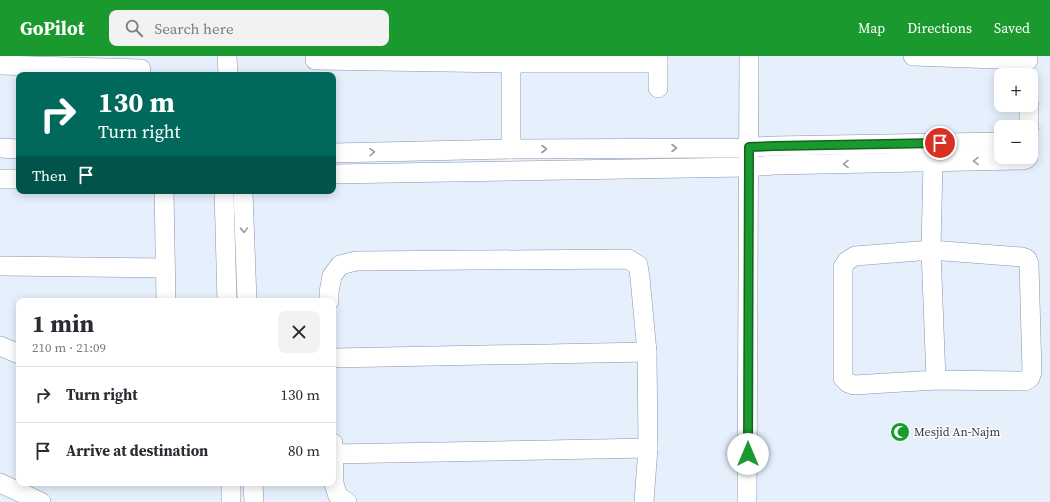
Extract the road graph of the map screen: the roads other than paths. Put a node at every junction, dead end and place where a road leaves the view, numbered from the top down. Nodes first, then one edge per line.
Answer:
1 (227, 56) edge
2 (749, 56) edge
3 (913, 56) edge
4 (511, 59) edge
5 (658, 59) edge
6 (315, 64) edge
7 (1028, 64) edge
8 (0, 65) edge
9 (141, 67) edge
10 (228, 72) edge
11 (658, 88) dead end
12 (994, 142) edge
13 (749, 147) junction
14 (0, 148) edge
15 (16, 149) edge
16 (511, 150) junction
17 (336, 153) edge
18 (994, 161) edge
19 (933, 162) junction
20 (748, 167) junction
21 (336, 174) edge
22 (0, 179) edge
23 (16, 179) edge
24 (164, 194) edge
25 (224, 194) edge
26 (243, 194) edge
27 (931, 250) junction
28 (0, 266) edge
29 (165, 268) junction
30 (166, 298) edge
31 (227, 298) edge
32 (247, 298) edge
33 (329, 298) edge
34 (0, 346) edge
35 (647, 352) junction
36 (16, 353) edge
37 (336, 358) edge
38 (936, 380) junction
39 (648, 448) junction
40 (336, 454) edge
41 (0, 483) edge
42 (231, 486) edge
43 (253, 486) edge
44 (335, 486) edge
45 (41, 502) edge
46 (231, 502) edge
47 (254, 502) edge
48 (347, 502) edge
49 (644, 502) edge
50 (747, 502) edge

1 - 10 street
2 - 13 street
3 - 7 street
4 - 5 street
4 - 6 street
4 - 16 street
5 - 11 street
8 - 9 street
12 - 13 street
16 -> 13 street
13 - 20 street
14 - 15 street
17 -> 16 street
18 -> 19 street
19 -> 20 street
19 - 27 street
20 - 21 street
20 - 50 street
22 - 23 street
24 - 29 street
25 - 31 street
26 -> 32 street
27 - 38 street
27 - 38 street
27 - 38 street
28 - 29 street
29 - 30 street
33 - 35 street
34 - 36 street
35 - 37 street
35 - 39 street
39 - 40 street
39 - 49 street
41 - 45 street
42 - 46 street
43 - 47 street
44 - 48 street

